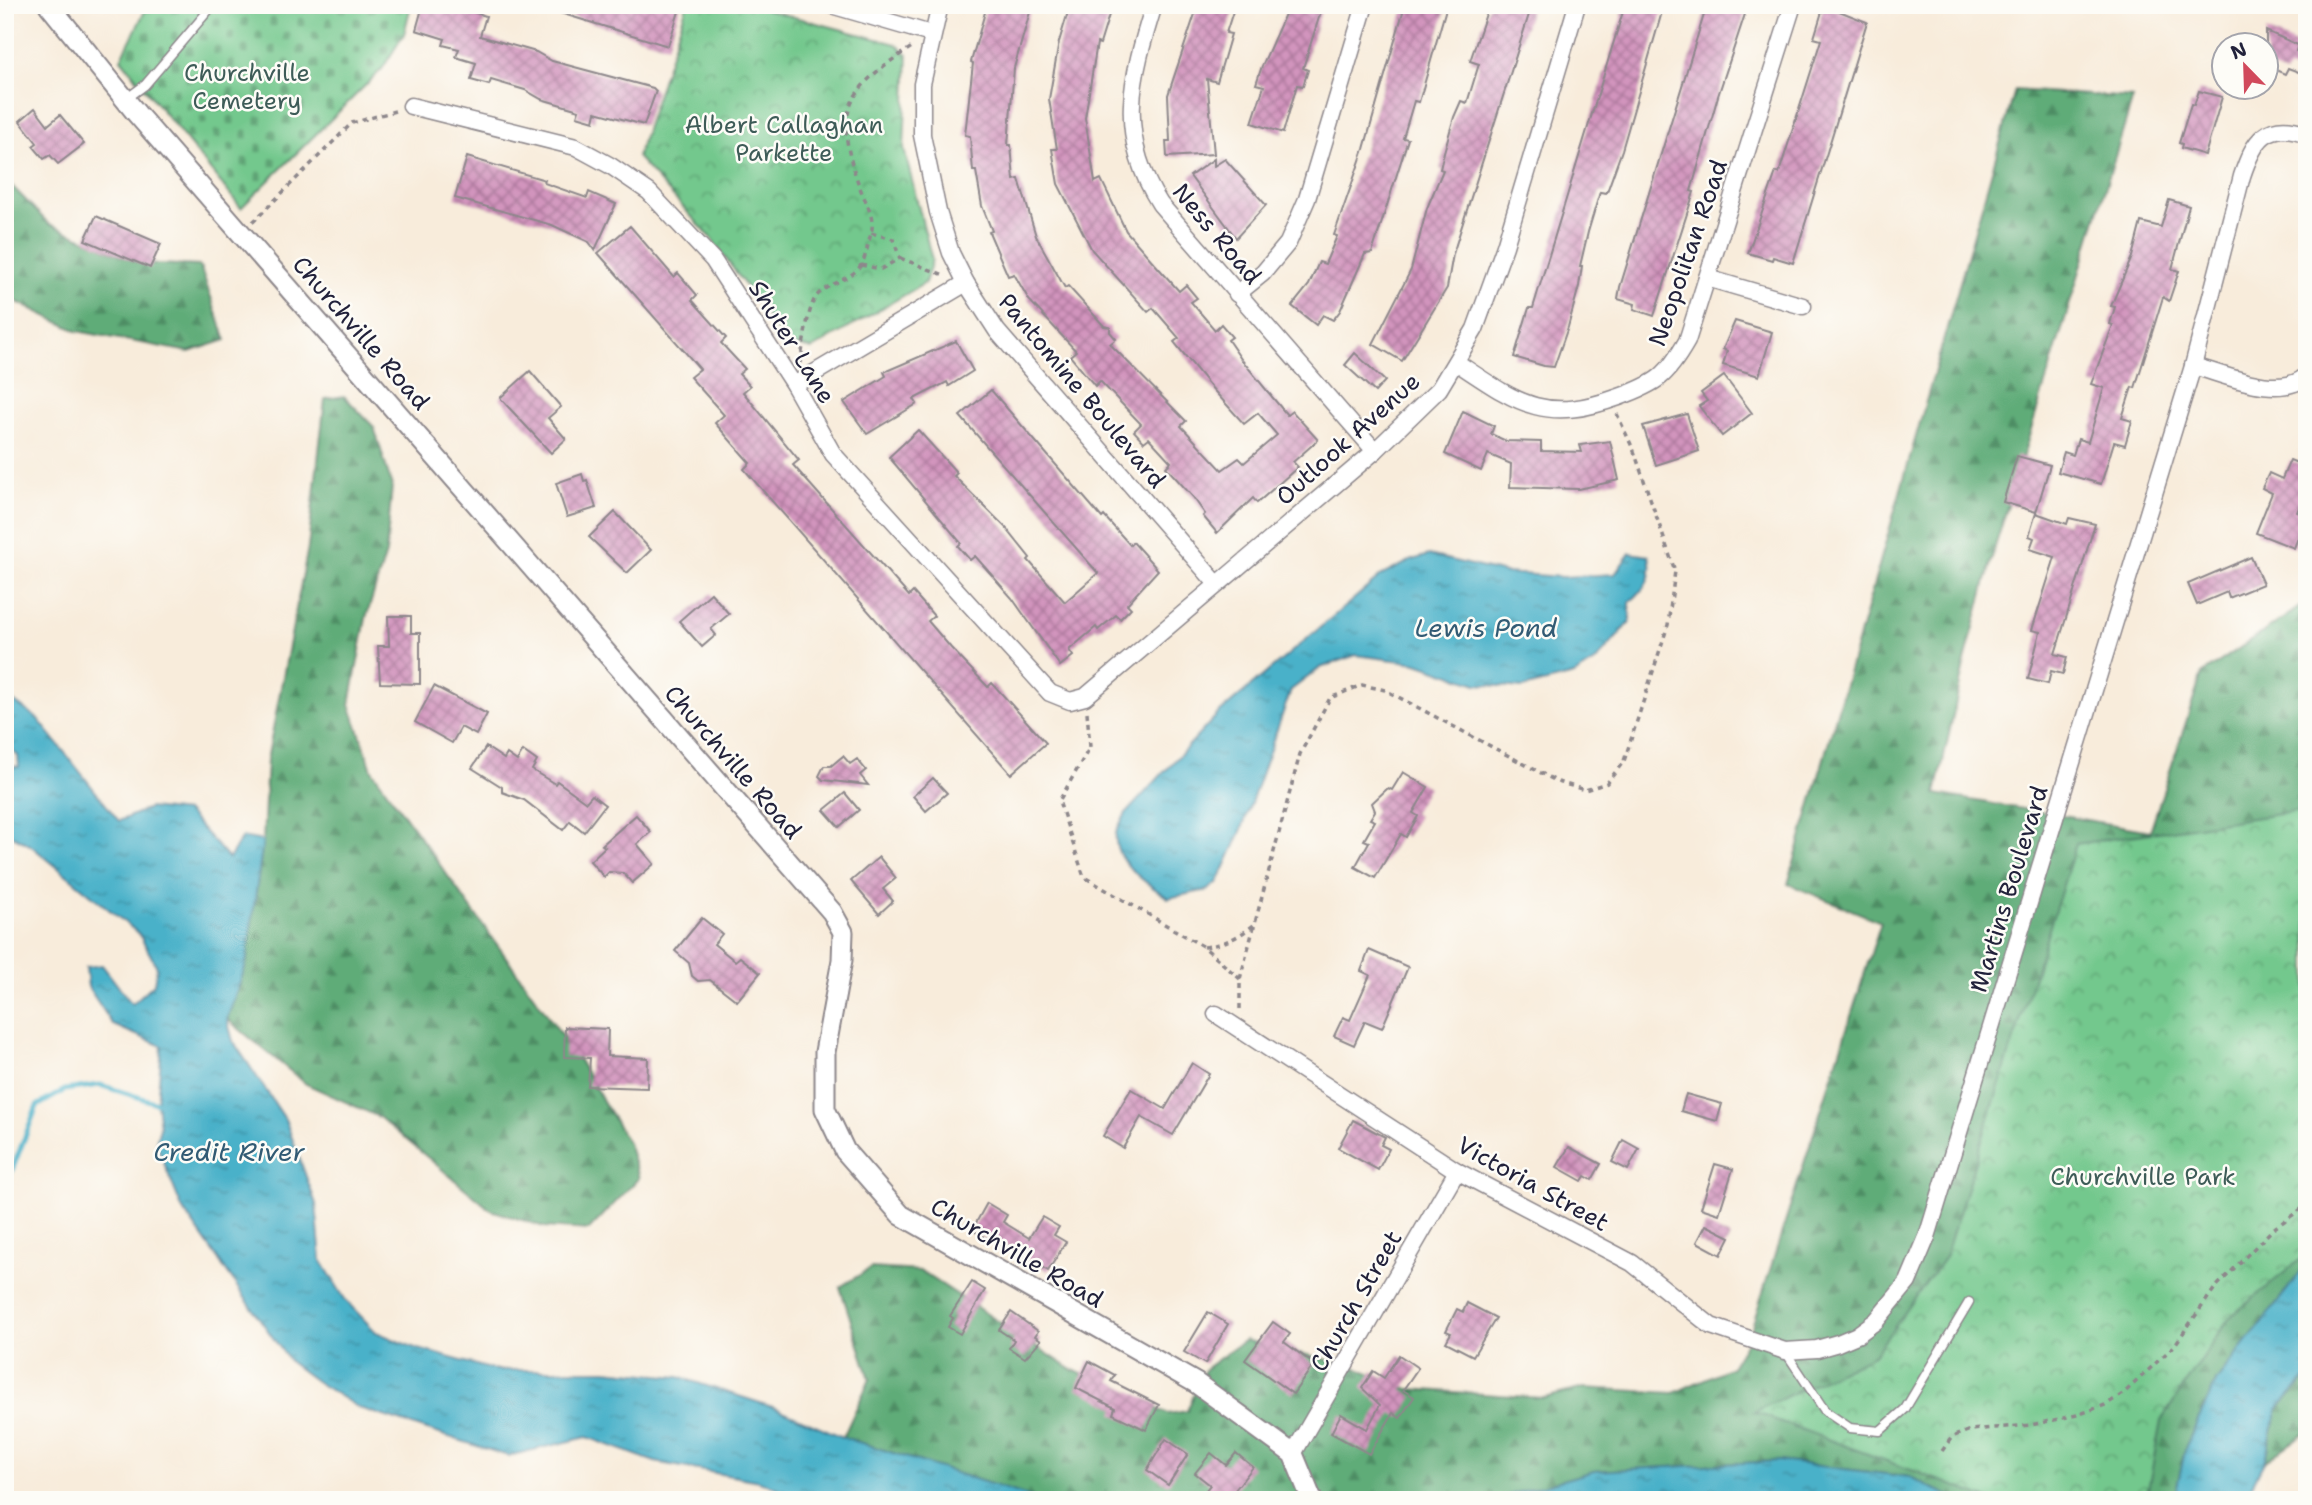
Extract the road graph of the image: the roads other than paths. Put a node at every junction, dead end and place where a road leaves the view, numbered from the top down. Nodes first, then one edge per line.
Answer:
1 (49, 5) edge
2 (213, 5) edge
3 (831, 5) edge
4 (940, 5) edge
5 (1154, 5) edge
6 (1365, 5) edge
7 (1577, 5) edge
8 (1793, 5) edge
9 (931, 34) junction
10 (126, 99) junction
11 (411, 106) road end
12 (2307, 134) edge
13 (1707, 278) junction
14 (966, 283) junction
15 (1237, 295) junction
16 (1803, 306) dead end
17 (1456, 362) junction
18 (2193, 366) junction
19 (2307, 375) edge
20 (794, 385) junction
21 (1376, 451) junction
22 (1217, 584) junction
23 (1077, 699) joint
24 (1216, 1014) dead end
25 (1457, 1171) junction
26 (1969, 1302) dead end
27 (1785, 1351) junction
28 (1293, 1454) junction
29 (1312, 1500) edge

1 - 10 street, Churchville Road
2 - 10 lane
3 - 9 street
4 - 9 street, Pantomine Boulevard
5 - 15 street, Ness Road
6 - 15 street
7 - 17 street, Outlook Avenue
8 - 13 street, Neopolitan Road
9 - 14 street, Pantomine Boulevard
10 - 28 street, Churchville Road
11 - 20 street, Shuter Lane
12 - 18 street, Martins Boulevard
13 - 16 street
13 - 17 street, Neopolitan Road
14 - 20 street
14 - 22 street, Pantomine Boulevard
15 - 21 street, Ness Road
17 - 21 street, Outlook Avenue
18 - 19 street
18 - 27 street, Martins Boulevard
20 - 23 street, Shuter Lane
21 - 22 street, Outlook Avenue
22 - 23 street, Outlook Avenue
24 - 25 street, Victoria Street
25 - 27 street, Victoria Street
25 - 28 street, Church Street
26 - 27 lane
28 - 29 street

